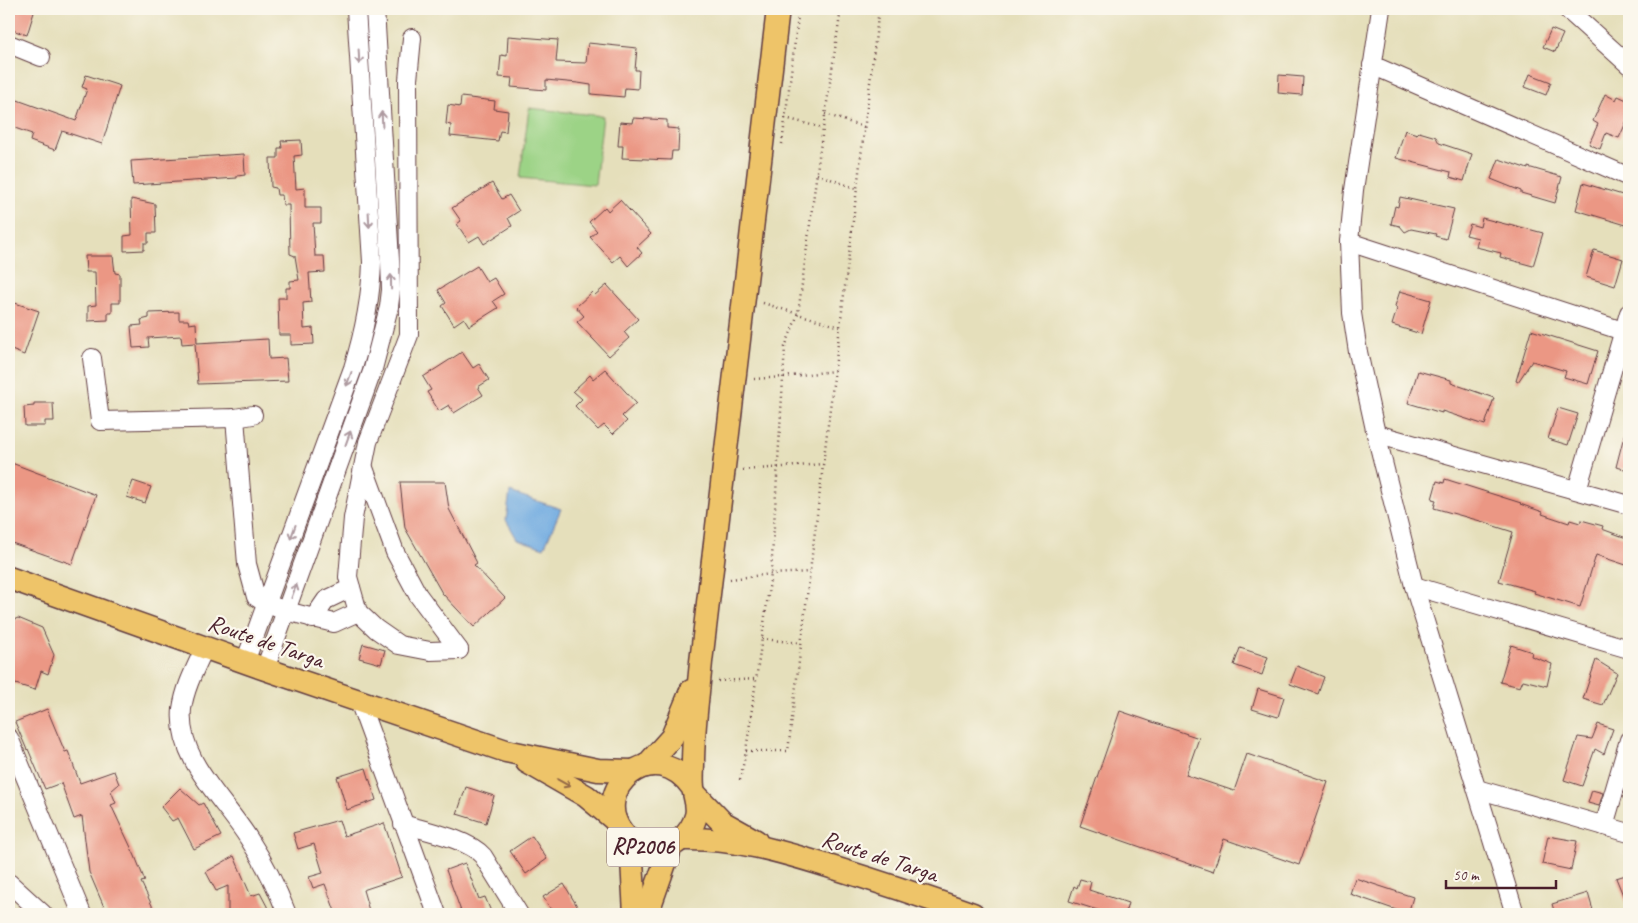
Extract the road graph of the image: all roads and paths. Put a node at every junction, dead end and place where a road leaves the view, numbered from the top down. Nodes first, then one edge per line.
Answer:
1 (356, 9) edge
2 (375, 9) edge
3 (778, 9) edge
4 (841, 9) edge
5 (879, 9) edge
6 (1381, 9) edge
7 (1567, 9) edge
8 (412, 38) dead end
9 (9, 44) edge
10 (41, 57) dead end
11 (1372, 65) junction
12 (1629, 65) edge
13 (825, 114) junction
14 (786, 118) dead end
15 (864, 127) junction
16 (823, 128) junction
17 (817, 174) junction
18 (1629, 177) edge
19 (857, 189) junction
20 (1349, 242) junction
21 (763, 303) dead end
22 (1629, 313) edge
23 (798, 314) junction
24 (840, 328) junction
25 (1627, 333) edge
26 (92, 358) dead end
27 (834, 371) junction
28 (783, 377) junction
29 (754, 379) dead end
30 (253, 415) dead end
31 (235, 418) junction
32 (1376, 434) junction
33 (823, 464) junction
34 (364, 466) junction
35 (777, 468) junction
36 (743, 470) dead end
37 (1577, 490) junction
38 (1629, 505) edge
39 (810, 572) junction
40 (771, 574) junction
41 (9, 578) edge
42 (730, 579) dead end
43 (1414, 586) junction
44 (351, 588) junction
45 (267, 604) junction
46 (286, 611) junction
47 (358, 612) junction
48 (314, 619) junction
49 (762, 638) junction
50 (801, 643) junction
51 (204, 648) junction
52 (1629, 649) edge
53 (701, 662) junction
54 (255, 666) junction
55 (756, 680) junction
56 (717, 681) dead end
57 (359, 701) junction
58 (9, 738) edge
59 (1629, 740) edge
60 (506, 751) junction
61 (746, 751) junction
62 (639, 768) junction
63 (740, 780) dead end
64 (1477, 789) junction
65 (694, 791) junction
66 (615, 820) junction
67 (403, 824) junction
68 (1604, 826) junction
69 (1629, 833) edge
70 (631, 842) junction
71 (677, 842) junction
72 (770, 848) junction
73 (9, 883) edge
74 (43, 914) edge
75 (82, 914) edge
76 (287, 914) edge
77 (437, 914) edge
78 (519, 914) edge
79 (635, 914) edge
80 (647, 914) edge
81 (973, 914) edge
82 (1515, 914) edge

1 -> 45 street
46 -> 2 street
3 - 53 main road
4 - 13 path
5 - 15 path
6 - 11 street
7 - 12 street
8 - 34 street
9 - 10 street
11 - 18 street
11 - 20 street
13 - 15 path
13 - 16 path
14 - 16 path
15 - 19 path
16 - 17 path
17 - 19 path
17 - 23 path
19 - 24 path
20 - 25 street
20 - 32 street
21 - 23 path
22 - 25 street
23 - 24 path
23 - 28 path
24 - 27 path
25 - 37 street
26 - 31 street
27 - 28 path
27 - 33 path
28 - 29 path
28 - 35 path
30 - 31 street
31 - 45 street
32 - 37 street
32 - 43 street
33 - 35 path
33 - 39 path
34 - 44 street
34 - 47 street
35 - 36 path
35 - 40 path
37 - 38 street
39 - 40 path
39 - 50 path
40 - 42 path
40 - 49 path
41 - 51 main road, Route de Targa / RP2006
43 - 52 street
43 - 64 street
44 - 47 street
44 - 48 street
45 - 46 street
45 - 54 street
46 - 48 street
46 - 54 street
47 - 48 street
49 - 50 path
49 - 55 path
50 - 61 path
51 - 54 main road, Route de Targa / RP2006
51 - 76 street
53 - 62 main road
53 - 65 main road
54 - 57 main road, Route de Targa / RP2006
55 - 56 path
55 - 61 path
57 - 60 main road, Route de Targa / RP2006
57 - 67 street
58 - 75 street
59 - 68 street
60 - 62 main road, Route de Targa / RP2006
60 -> 66 main road, Route de Targa / RP2006
61 - 63 path
62 - 65 main road, RP2006
62 - 66 main road, RP2006
64 - 68 street
64 - 82 street
65 - 71 main road, RP2006
65 - 72 main road, Route de Targa / RP2006
66 - 70 main road, RP2006
67 - 77 street
67 - 78 street
68 - 69 street
70 - 71 main road, RP2006
70 - 79 main road
71 - 72 main road, Route de Targa / RP2006
71 - 80 main road
72 - 81 main road, Route de Targa / RP2006
73 - 74 street

